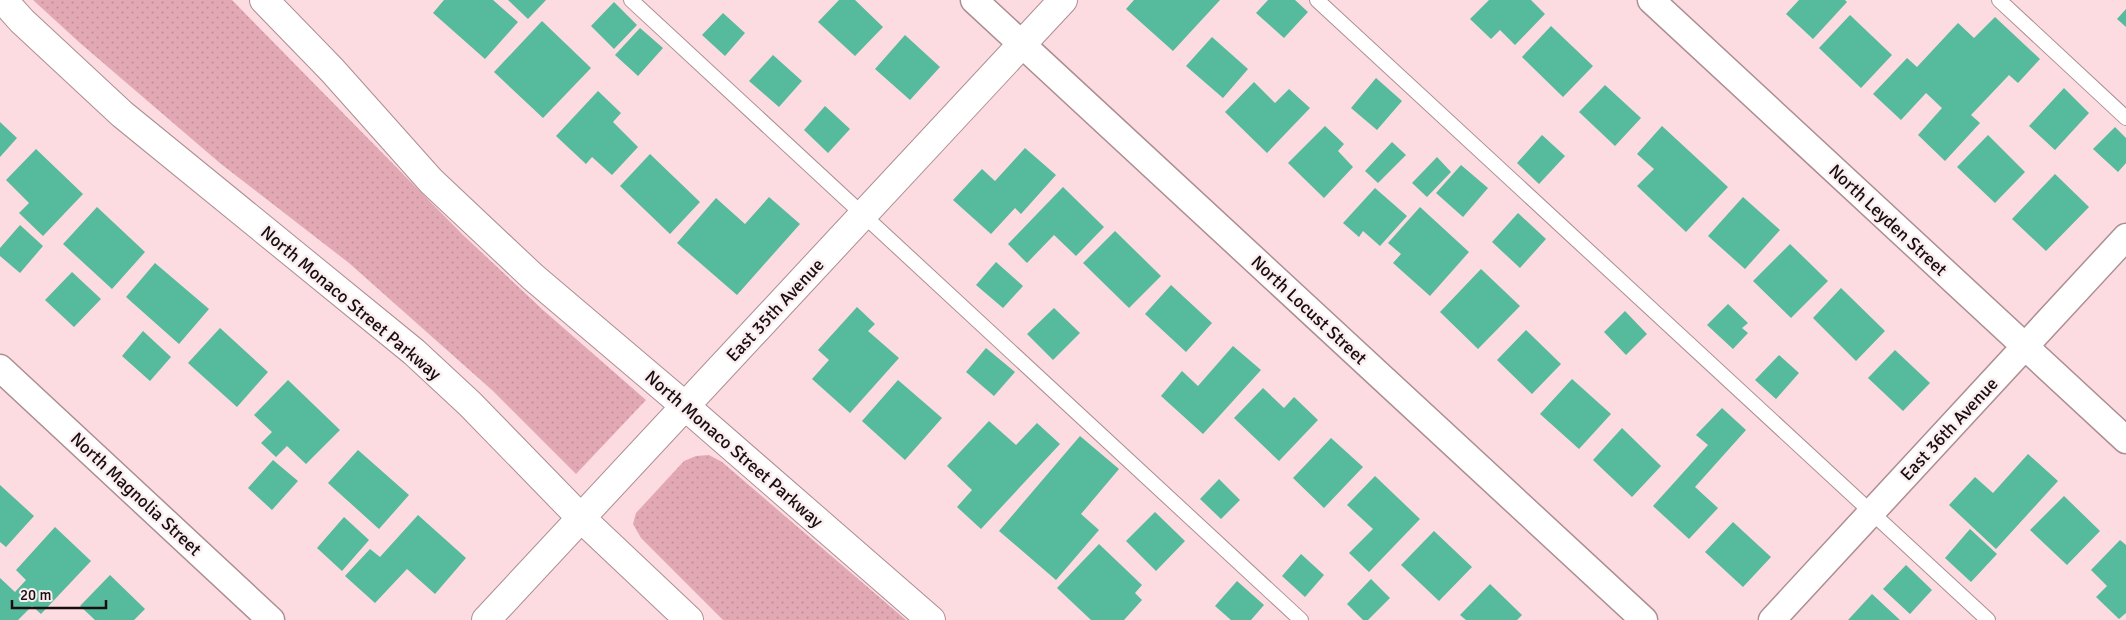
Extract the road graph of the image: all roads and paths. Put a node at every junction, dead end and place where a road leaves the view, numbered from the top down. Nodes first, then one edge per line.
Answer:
1 (2, 0) edge
2 (264, 0) edge
3 (631, 0) edge
4 (974, 0) edge
5 (1063, 0) edge
6 (1317, 0) edge
7 (1651, 0) edge
8 (1999, 0) edge
9 (1022, 44) junction
10 (2126, 118) edge
11 (864, 214) junction
12 (2126, 237) edge
13 (2025, 348) junction
14 (0, 368) edge
15 (685, 406) junction
16 (2126, 440) edge
17 (1872, 513) junction
18 (581, 518) junction
19 (271, 620) edge
20 (486, 620) edge
21 (688, 620) edge
22 (931, 620) edge
23 (1302, 620) edge
24 (1644, 620) edge
25 (1772, 620) edge
26 (1988, 620) edge

1 - 18 street, North Monaco Street Parkway
2 - 15 street, North Monaco Street Parkway
3 - 11 lane
4 - 9 street, North Locust Street
5 - 9 street, East 35th Avenue
6 - 17 lane
7 - 13 street, North Leyden Street
8 - 10 lane
9 - 11 street, East 35th Avenue
9 - 24 street, North Locust Street
11 - 15 street, East 35th Avenue
11 - 23 lane
12 - 13 street, East 36th Avenue
13 - 16 street, North Leyden Street
13 - 17 street, East 36th Avenue
14 - 19 street, North Magnolia Street
15 - 18 street, East 35th Avenue
15 - 22 street, North Monaco Street Parkway
17 - 25 street, East 36th Avenue
17 - 26 lane
18 - 20 street, East 35th Avenue
18 - 21 street, North Monaco Street Parkway

